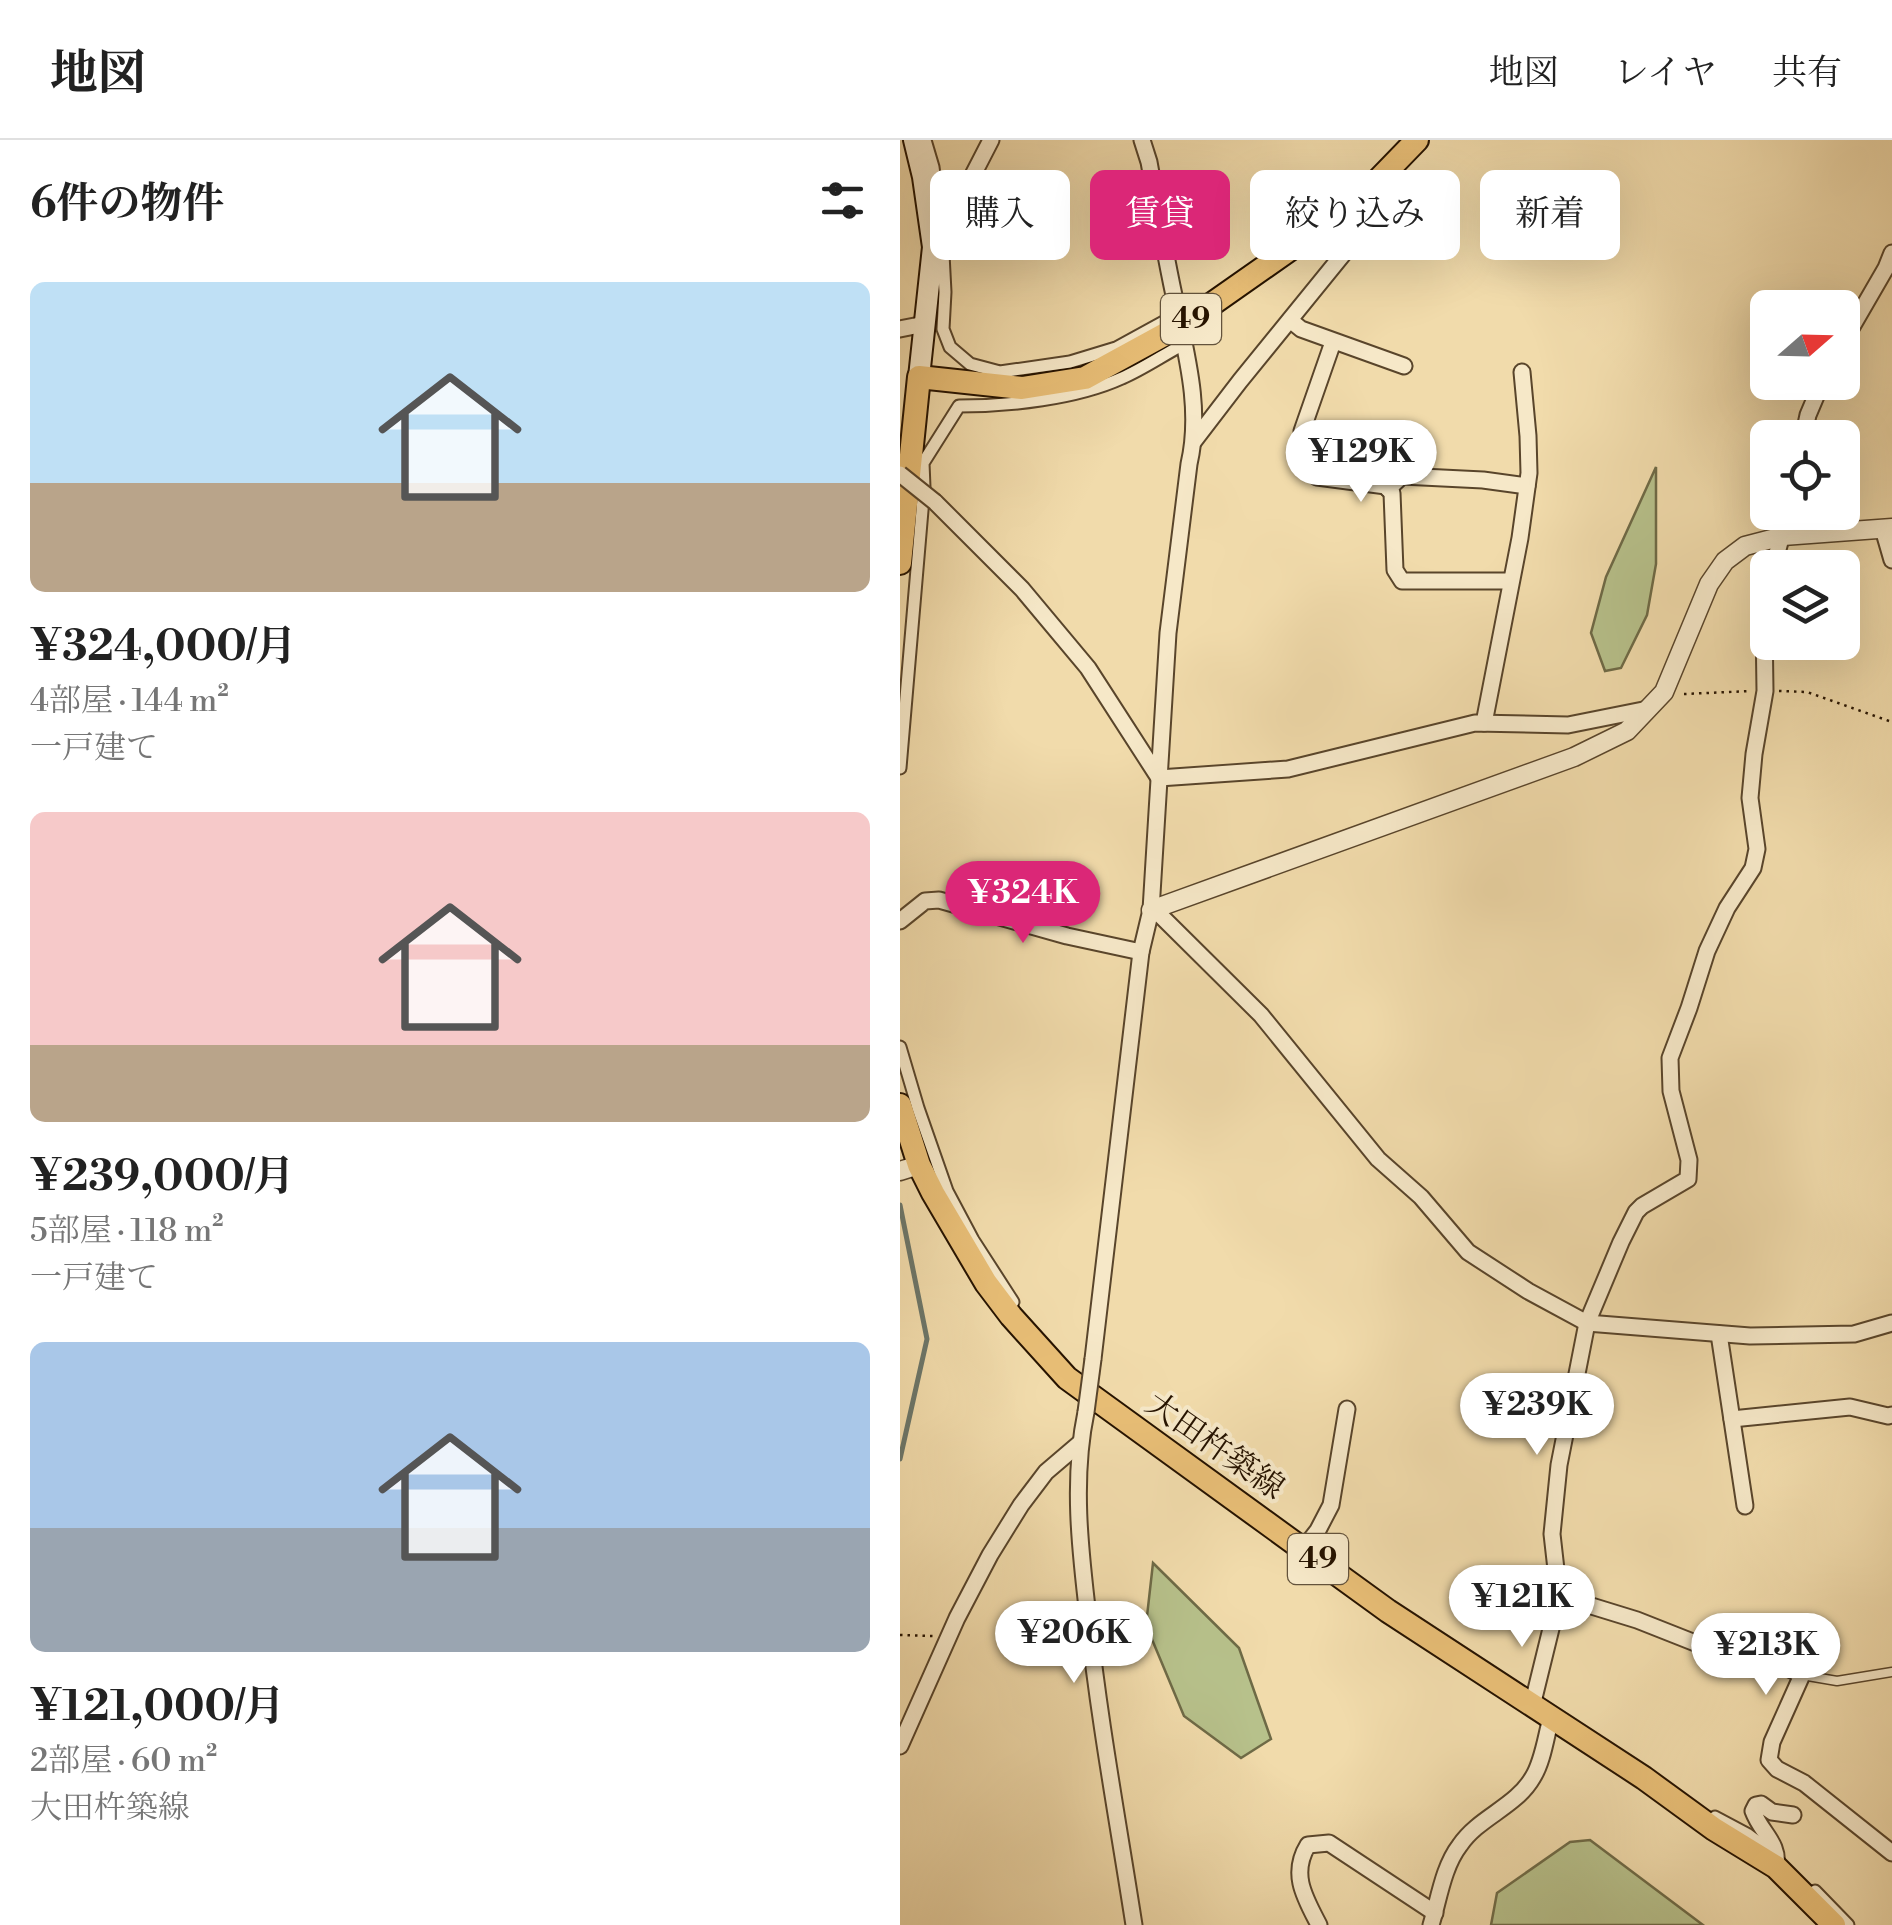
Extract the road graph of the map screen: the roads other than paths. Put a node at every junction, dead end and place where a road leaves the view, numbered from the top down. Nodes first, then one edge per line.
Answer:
1 (914, 140) edge
2 (925, 140) edge
3 (991, 140) edge
4 (1142, 140) edge
5 (1417, 140) edge
6 (933, 170) edge
7 (975, 170) edge
8 (1388, 170) edge
9 (930, 207) edge
10 (1892, 253) edge
11 (935, 260) edge
12 (941, 260) edge
13 (1276, 260) edge
14 (1338, 260) edge
15 (1860, 313) edge
16 (1290, 320) junction
17 (924, 324) junction
18 (1181, 328) junction
19 (900, 329) edge
20 (1333, 342) junction
21 (1404, 366) dead end
22 (1522, 372) dead end
23 (919, 377) junction
24 (1194, 441) junction
25 (900, 474) edge
26 (1527, 486) junction
27 (1388, 489) junction
28 (1888, 529) edge
29 (1784, 530) edge
30 (1783, 536) junction
31 (1778, 550) edge
32 (1892, 560) edge
33 (900, 563) edge
34 (1512, 582) junction
35 (1765, 660) edge
36 (1648, 709) junction
37 (1484, 723) junction
38 (900, 768) edge
39 (1159, 778) junction
40 (1153, 910) junction
41 (900, 920) edge
42 (1142, 952) junction
43 (900, 1048) edge
44 (900, 1104) edge
45 (910, 1168) edge
46 (1587, 1323) junction
47 (1892, 1323) edge
48 (1719, 1334) junction
49 (1347, 1409) dead end
50 (1892, 1416) edge
51 (1732, 1419) junction
52 (1080, 1443) junction
53 (1745, 1506) dead end
54 (1306, 1546) junction
55 (1558, 1596) junction
56 (1892, 1672) edge
57 (1802, 1675) junction
58 (1540, 1707) junction
59 (900, 1746) edge
60 (1793, 1815) dead end
61 (1892, 1853) edge
62 (1777, 1862) junction
63 (1433, 1919) edge
64 (1134, 1925) edge
65 (1319, 1925) edge
66 (1834, 1925) edge
67 (1848, 1925) edge

1 - 9 main road
2 - 6 street
3 - 7 street
4 - 18 street
5 - 8 main road, 49
10 - 15 street
11 - 17 main road
12 - 18 street
13 - 18 main road, 49
14 - 16 street
16 - 20 street
16 - 24 street
17 - 19 street
17 - 23 main road
18 - 23 main road, 49
18 - 24 street
18 - 38 street
20 - 21 street
20 - 27 street
22 - 26 street
23 - 33 main road
24 - 39 street
25 - 39 street, bridge
26 - 27 street
26 - 34 street
27 - 34 street
28 - 30 street
28 - 32 street
29 - 30 street
30 - 31 street
30 - 36 street
34 - 37 street
35 - 46 street
36 - 37 street
36 - 40 street
37 - 39 street
39 - 40 street
40 - 42 street
40 - 46 street
41 - 42 street
42 - 52 street, bridge
43 - 54 street
44 - 45 main road, 大田杵築線 / 49
45 - 54 main road, 大田杵築線 / 49
46 - 48 street
46 - 55 street
47 - 48 street
48 - 51 street
49 - 54 street
50 - 51 street
51 - 53 street
52 - 59 street
52 - 64 street
54 - 58 main road, 大田杵築線 / 49
55 - 57 street
55 - 58 street
56 - 57 lane
57 - 61 street
58 - 62 main road, 大田杵築線 / 49
58 - 63 street
60 - 62 street
62 - 66 main road, 大田杵築線 / 49
62 - 67 street
63 - 65 street

